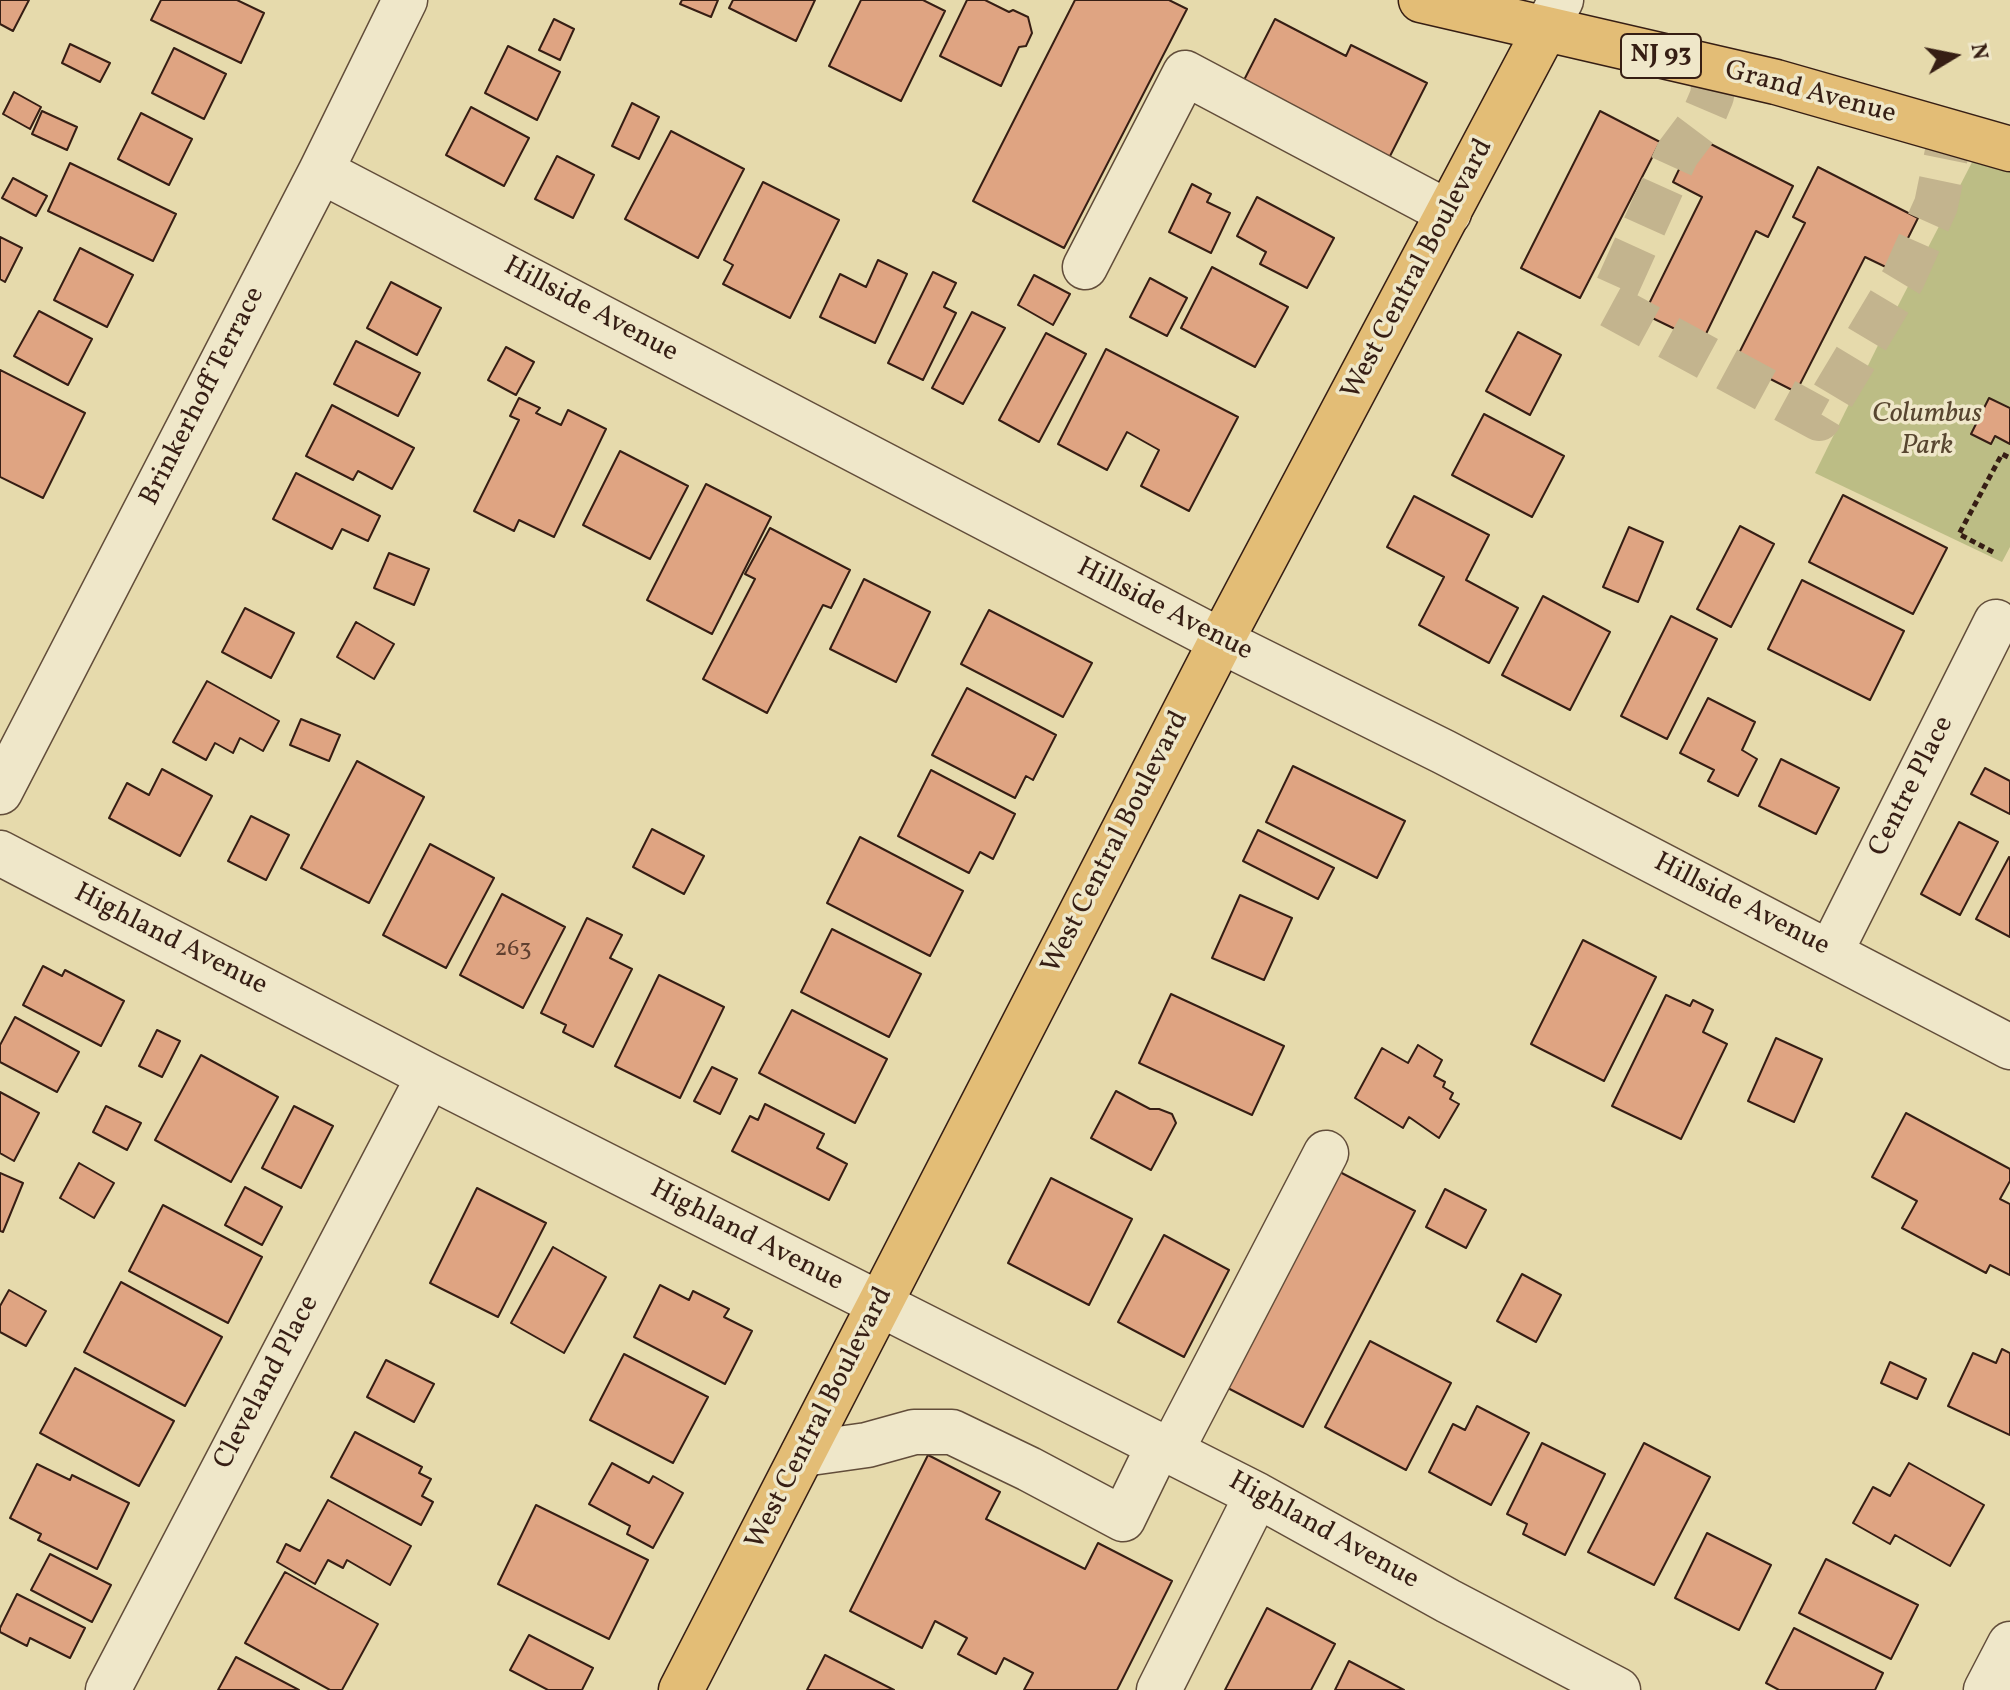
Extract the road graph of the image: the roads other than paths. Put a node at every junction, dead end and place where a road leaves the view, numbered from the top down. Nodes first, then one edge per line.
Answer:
1 (405, 0) edge
2 (1421, 0) edge
3 (1553, 15) edge
4 (2010, 149) edge
5 (321, 171) junction
6 (1449, 213) junction
7 (1085, 267) dead end
8 (1996, 622) dead end
9 (1221, 641) junction
10 (0, 792) edge
11 (0, 853) edge
12 (1830, 953) junction
13 (2010, 1047) edge
14 (429, 1076) junction
15 (1326, 1153) dead end
16 (880, 1305) junction
17 (1165, 1448) junction
18 (803, 1454) junction
19 (1257, 1495) junction
20 (2010, 1644) edge
21 (108, 1690) edge
22 (681, 1690) edge
23 (1159, 1690) edge
24 (1618, 1690) edge
25 (1986, 1690) edge

1 - 5 street, Brinkerhoff Terrace
2 - 3 main road, Grand Avenue / NJ 93
3 - 4 main road, Grand Avenue / NJ 93
3 - 6 main road, West Central Boulevard
5 - 9 street, Hillside Avenue
5 - 10 street, Brinkerhoff Terrace
6 - 7 street
6 - 9 main road, West Central Boulevard
8 - 12 street, Centre Place
9 - 12 street, Hillside Avenue
9 - 16 main road, West Central Boulevard
11 - 14 street, Highland Avenue
12 - 13 street, Hillside Avenue
14 - 16 street, Highland Avenue
14 - 21 street, Cleveland Place
15 - 17 street
16 - 17 street, Highland Avenue
16 - 18 main road, West Central Boulevard
17 - 18 street
17 - 19 street, Highland Avenue
18 - 22 main road, West Central Boulevard
19 - 23 street
19 - 24 street, Highland Avenue
20 - 25 street

